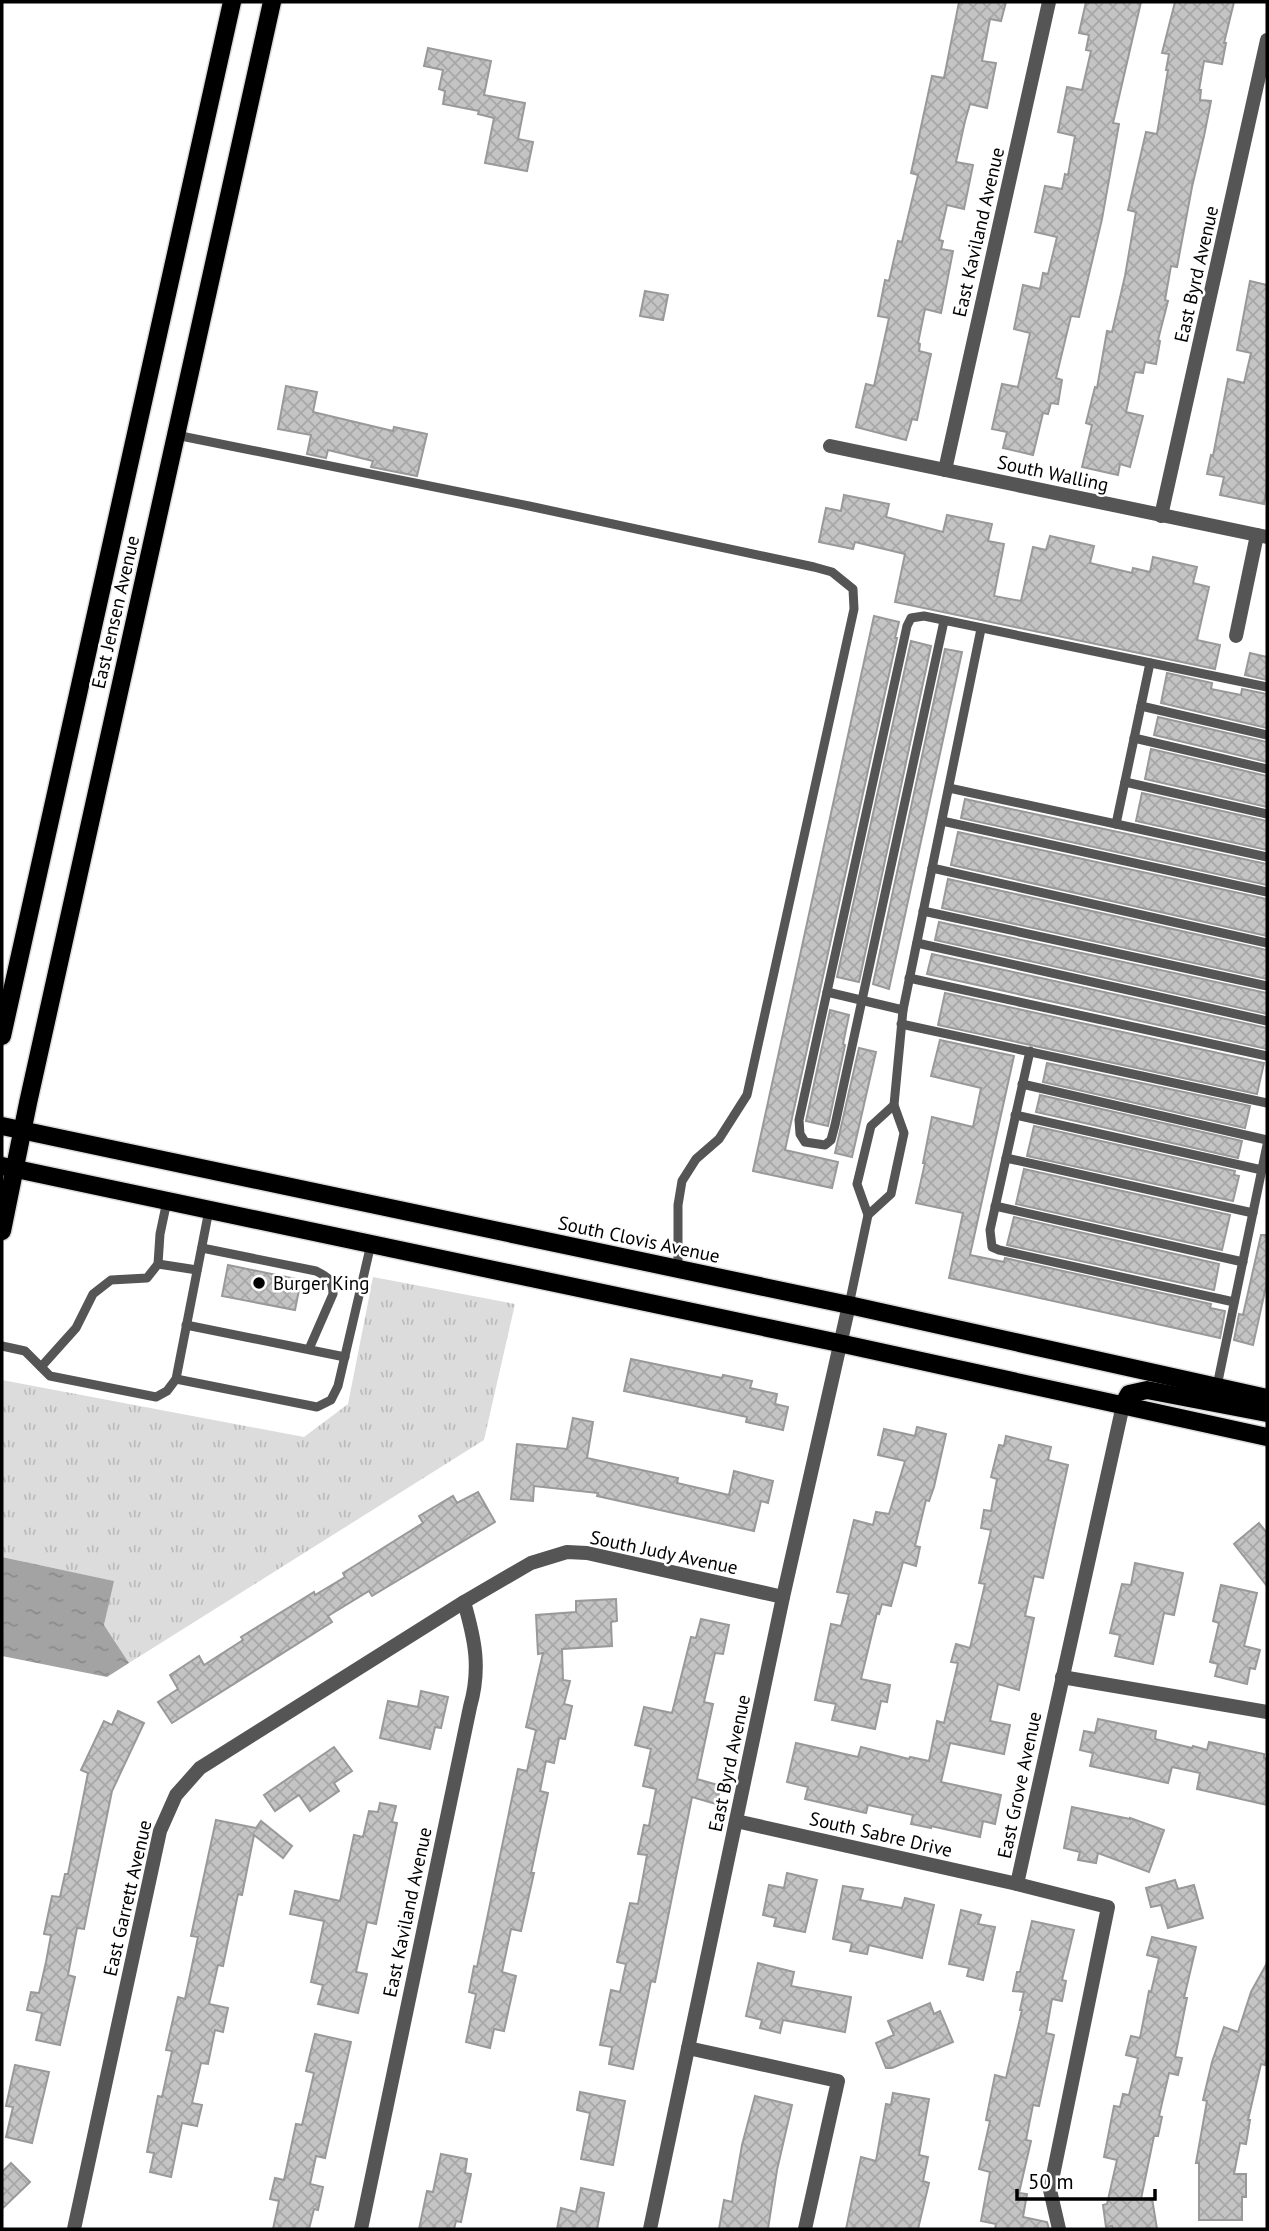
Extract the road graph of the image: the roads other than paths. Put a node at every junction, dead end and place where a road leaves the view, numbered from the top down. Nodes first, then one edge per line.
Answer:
1 (232, 2) edge
2 (272, 2) edge
3 (1049, 2) edge
4 (1267, 40) edge
5 (176, 435) junction
6 (830, 446) dead end
7 (945, 470) junction
8 (1161, 516) junction
9 (1262, 536) edge
10 (944, 621) junction
11 (981, 629) junction
12 (1236, 636) dead end
13 (1150, 663) junction
14 (1267, 687) edge
15 (1141, 706) junction
16 (1267, 735) edge
17 (1134, 738) junction
18 (1267, 769) edge
19 (1125, 782) junction
20 (949, 788) junction
21 (1267, 814) edge
22 (942, 821) junction
23 (1116, 824) junction
24 (1267, 857) edge
25 (932, 868) junction
26 (1267, 892) edge
27 (923, 911) junction
28 (917, 943) junction
29 (1267, 943) edge
30 (909, 978) junction
31 (1267, 986) edge
32 (827, 992) junction
33 (862, 1000) junction
34 (903, 1010) junction
35 (1267, 1021) edge
36 (901, 1024) junction
37 (2, 1036) edge
38 (1030, 1051) junction
39 (1267, 1056) edge
40 (1022, 1084) junction
41 (1267, 1103) edge
42 (894, 1105) junction
43 (1015, 1115) junction
44 (2, 1126) edge
45 (22, 1130) junction
46 (1267, 1142) edge
47 (1006, 1158) junction
48 (8, 1168) edge
49 (1262, 1170) junction
50 (167, 1201) junction
51 (995, 1206) junction
52 (209, 1210) junction
53 (1253, 1213) junction
54 (868, 1215) junction
55 (2, 1231) edge
56 (370, 1244) junction
57 (202, 1248) junction
58 (1242, 1262) junction
59 (158, 1264) junction
60 (678, 1269) junction
61 (197, 1270) junction
62 (1234, 1302) junction
63 (849, 1305) junction
64 (186, 1325) junction
65 (839, 1343) junction
66 (2, 1346) edge
67 (309, 1349) junction
68 (345, 1357) junction
69 (41, 1367) junction
70 (176, 1379) junction
71 (1217, 1386) junction
72 (1267, 1398) edge
73 (1123, 1405) junction
74 (1267, 1413) edge
75 (1267, 1437) edge
76 (783, 1597) junction
77 (464, 1602) junction
78 (1062, 1678) junction
79 (1267, 1712) edge
80 (736, 1821) junction
81 (1017, 1884) junction
82 (688, 2048) junction
83 (74, 2229) edge
84 (361, 2229) edge
85 (650, 2229) edge
86 (804, 2229) edge
87 (1059, 2229) edge

1 - 37 main road, East Jensen Avenue
2 - 5 main road, East Jensen Avenue
3 - 7 street, East Kaviland Avenue
4 - 8 street, East Byrd Avenue
5 - 45 main road, East Jensen Avenue
5 - 60 lane
6 - 7 street, South Walling
7 - 8 street, South Walling
8 - 9 street, South Walling
9 - 12 street
10 - 11 lane
10 - 32 lane
10 - 33 lane
11 - 13 lane
11 - 20 lane
13 - 14 lane
13 - 15 lane
15 - 16 lane
15 - 17 lane
17 - 18 lane
17 - 19 lane
19 - 21 lane
19 - 23 lane
20 - 22 lane
20 - 23 lane
22 - 25 lane
22 - 26 lane
23 - 24 lane
25 - 27 lane
25 - 29 lane
27 - 28 lane
27 - 31 lane
28 - 30 lane
28 - 35 lane
30 - 34 lane
30 - 39 lane
32 - 33 lane
32 - 33 lane
33 - 34 lane
34 - 36 lane
36 - 38 lane
36 - 42 lane
38 - 40 lane
38 - 41 lane
40 - 43 lane
40 - 46 lane
42 - 54 lane
42 - 54 lane
43 - 47 lane
43 - 49 lane
44 - 45 main road, South Clovis Avenue
45 - 48 main road, East Jensen Avenue
45 - 60 main road, South Clovis Avenue
46 - 49 lane
47 - 51 lane
47 - 53 lane
48 - 50 main road
48 - 55 main road, East Jensen Avenue
49 - 53 lane
50 - 52 main road
50 - 59 lane
51 - 58 lane
51 - 62 lane
52 - 56 main road
52 - 57 lane
53 - 58 lane
54 - 63 lane
56 - 65 main road
56 - 68 lane
57 - 61 lane
57 - 67 lane
58 - 62 lane
59 - 61 lane
59 - 69 lane
60 - 63 main road, South Clovis Avenue
61 - 64 lane
62 - 71 lane
63 - 65 street, East Byrd Avenue
63 - 71 main road, South Clovis Avenue
64 - 67 lane
64 - 70 lane
65 - 73 main road
65 - 76 street, East Byrd Avenue
66 - 69 lane
67 - 68 lane
68 - 70 lane
69 - 70 lane
71 - 72 main road, South Clovis Avenue
73 - 74 main road
73 - 75 main road
73 - 78 street, East Grove Avenue
76 - 77 street, South Judy Avenue
76 - 80 street, East Byrd Avenue
77 - 83 street, East Garrett Avenue
77 - 84 street, East Kaviland Avenue
78 - 79 street
78 - 81 street, East Grove Avenue
80 - 81 street, South Sabre Drive
80 - 82 street, East Byrd Avenue
81 - 87 street, East Grove Avenue
82 - 85 street, East Byrd Avenue
82 - 86 street

